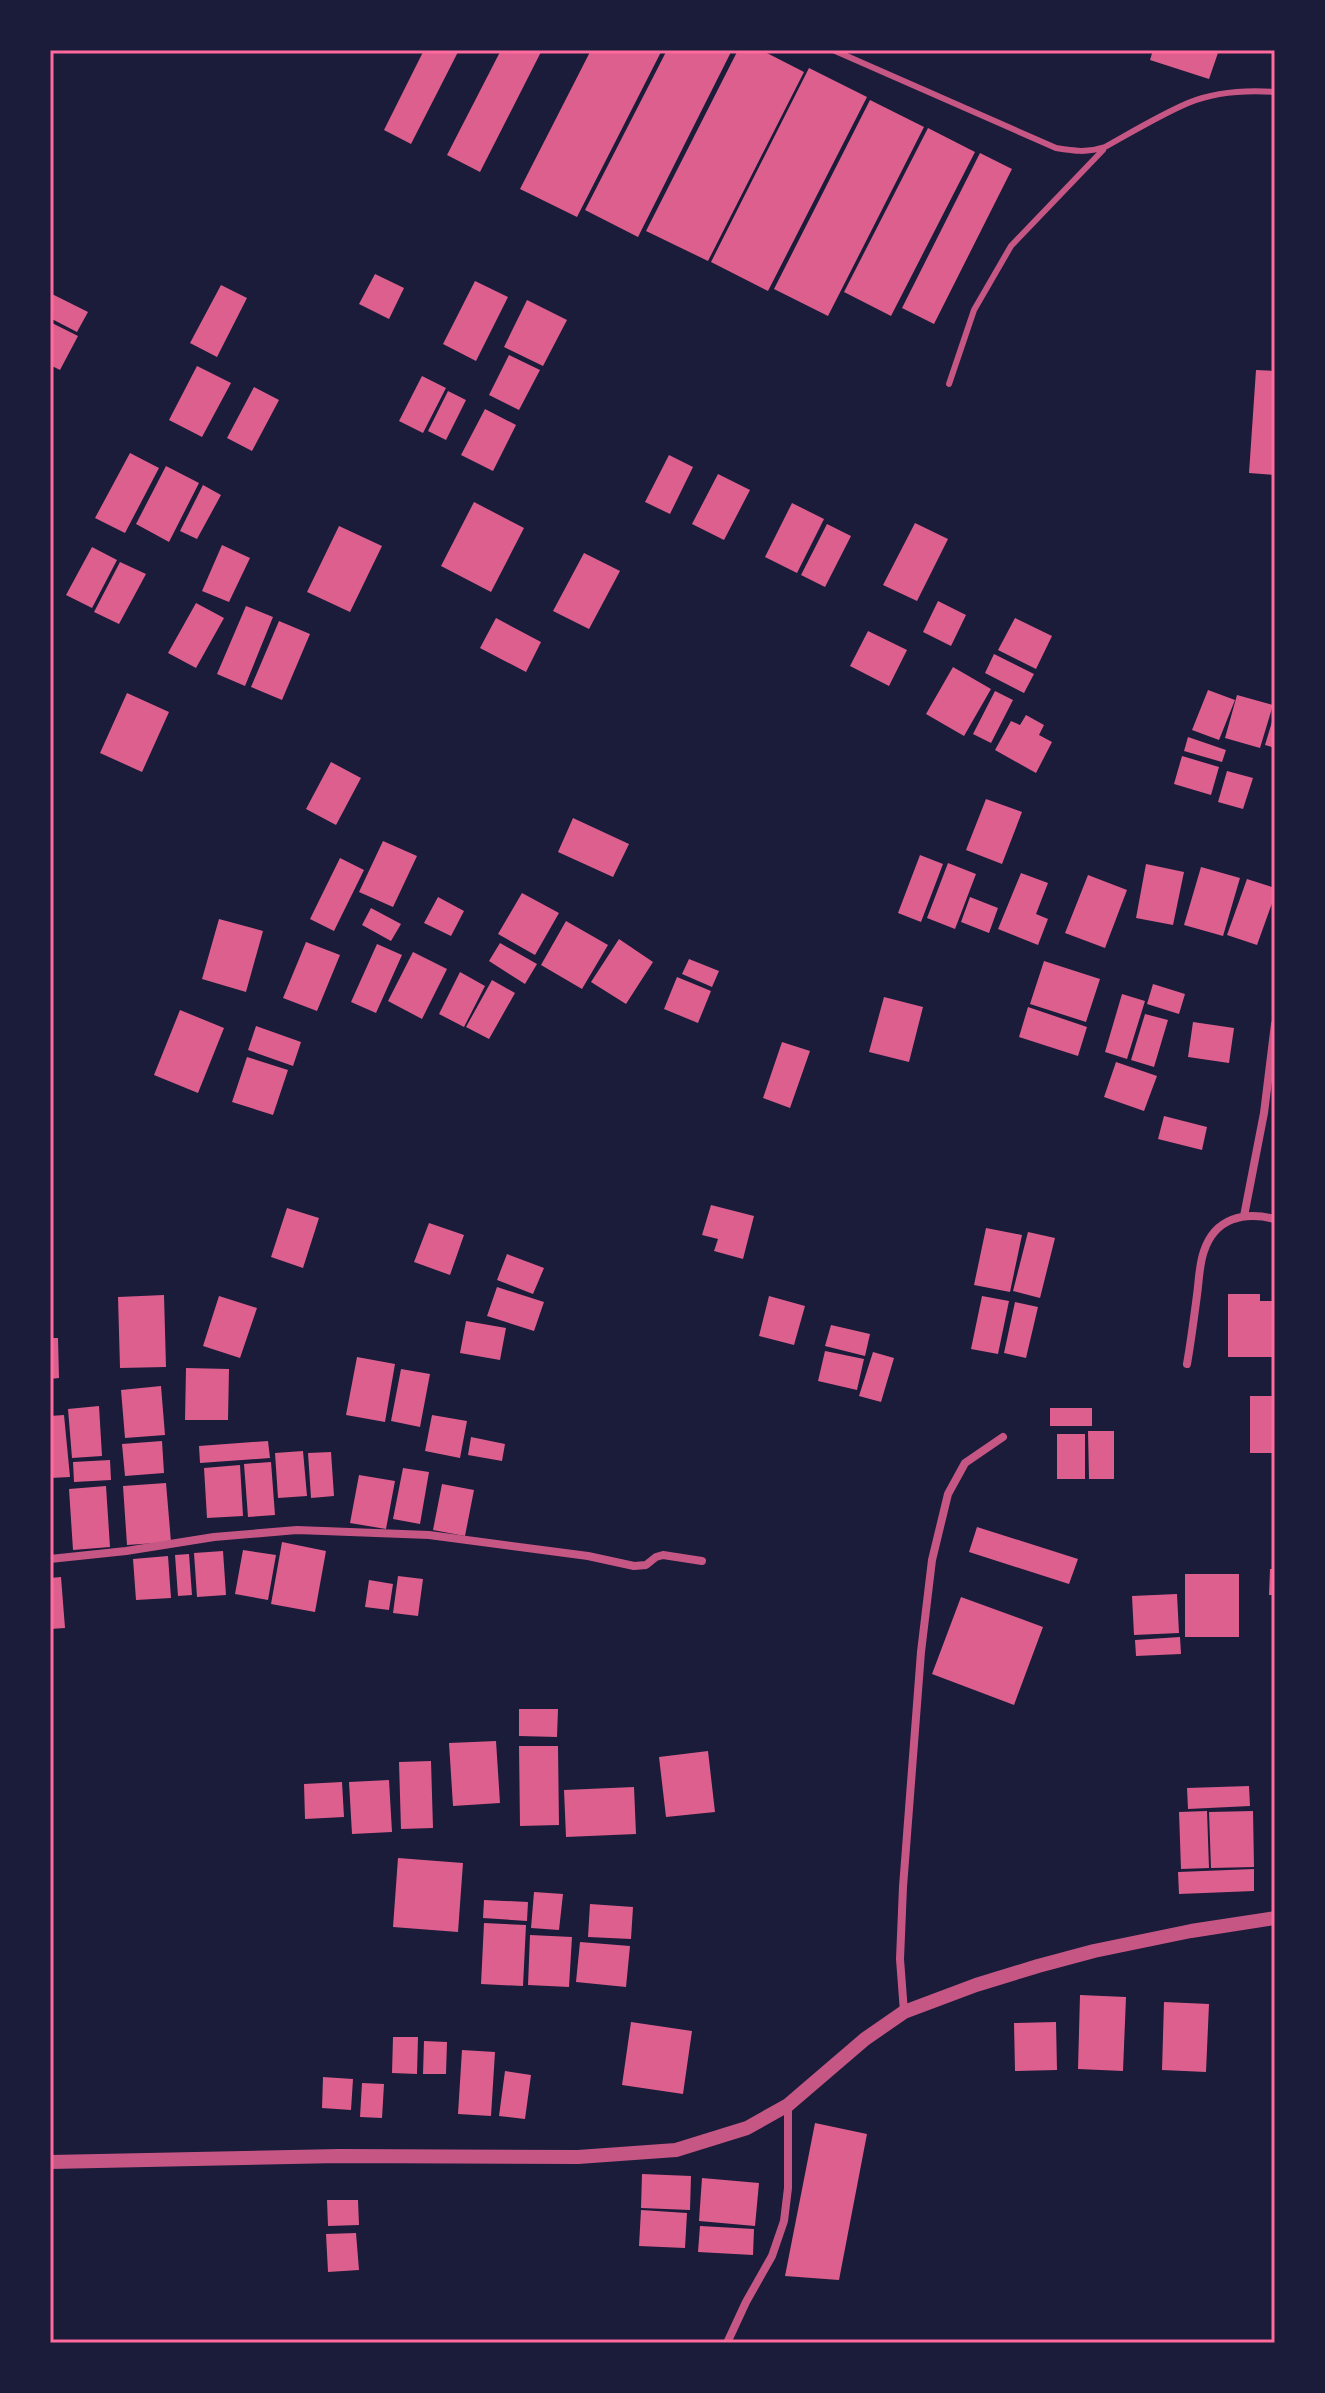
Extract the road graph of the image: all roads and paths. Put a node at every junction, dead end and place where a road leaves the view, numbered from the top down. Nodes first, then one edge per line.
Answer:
1 (833, 50) edge
2 (1275, 92) edge
3 (1105, 147) junction
4 (949, 384) dead end
5 (1275, 1024) edge
6 (1244, 1216) junction
7 (1275, 1219) edge
8 (1187, 1364) dead end
9 (1003, 1437) dead end
10 (50, 1559) edge
11 (702, 1561) dead end
12 (1275, 1918) edge
13 (904, 2012) junction
14 (788, 2105) junction
15 (50, 2162) edge
16 (727, 2343) edge

1 - 3 lane
2 - 3 lane
3 - 4 lane
5 - 6 street
6 - 7 street
6 - 8 street
9 - 13 street
10 - 11 street
12 - 13 street
13 - 14 street
14 - 15 street
14 - 16 street

